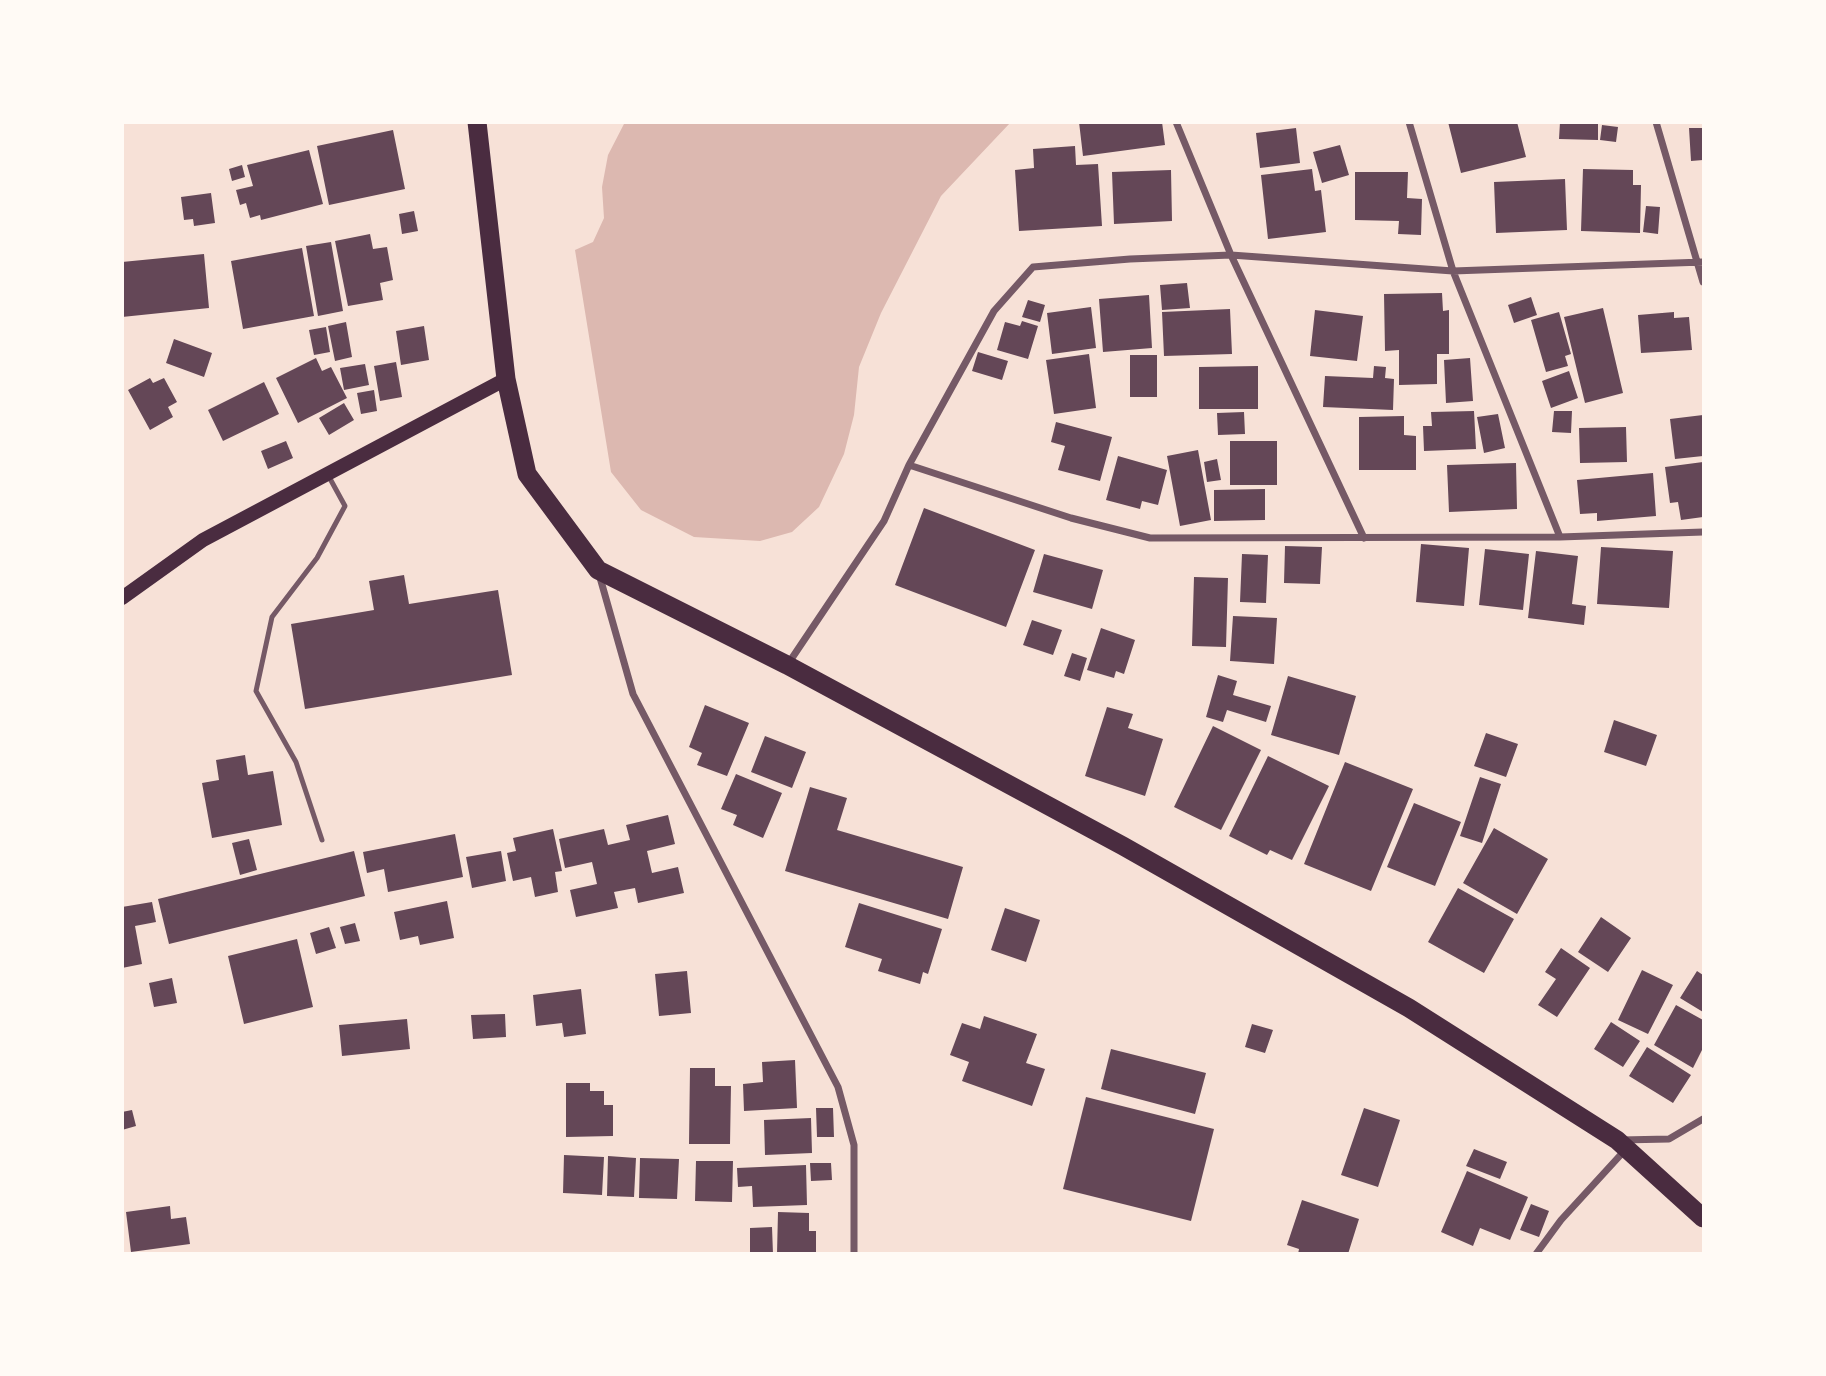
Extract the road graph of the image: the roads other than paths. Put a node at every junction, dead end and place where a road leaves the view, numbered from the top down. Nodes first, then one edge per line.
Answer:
1 (478, 122) edge
2 (1176, 122) edge
3 (1409, 122) edge
4 (1656, 122) edge
5 (1231, 256) junction
6 (1700, 262) edge
7 (1452, 271) junction
8 (1703, 282) edge
9 (506, 379) junction
10 (909, 465) junction
11 (328, 475) junction
12 (1703, 531) edge
13 (1560, 537) junction
14 (1364, 538) junction
15 (598, 570) junction
16 (122, 598) edge
17 (787, 665) junction
18 (323, 839) dead end
19 (1703, 1119) edge
20 (1622, 1144) junction
21 (1703, 1218) edge
22 (854, 1254) edge
23 (1536, 1254) edge

1 - 9 highway
2 - 5 street
3 - 7 street
4 - 6 street
5 - 7 street
5 - 10 street
5 - 14 street
6 - 7 street
6 - 8 street
7 - 13 street
9 - 11 main road
9 - 15 highway
10 - 14 street
10 - 17 street
11 - 16 main road
11 - 18 lane
12 - 13 street
13 - 14 street
15 - 17 highway
15 - 22 street
17 - 20 highway
19 - 20 street
20 - 21 highway
20 - 23 street

